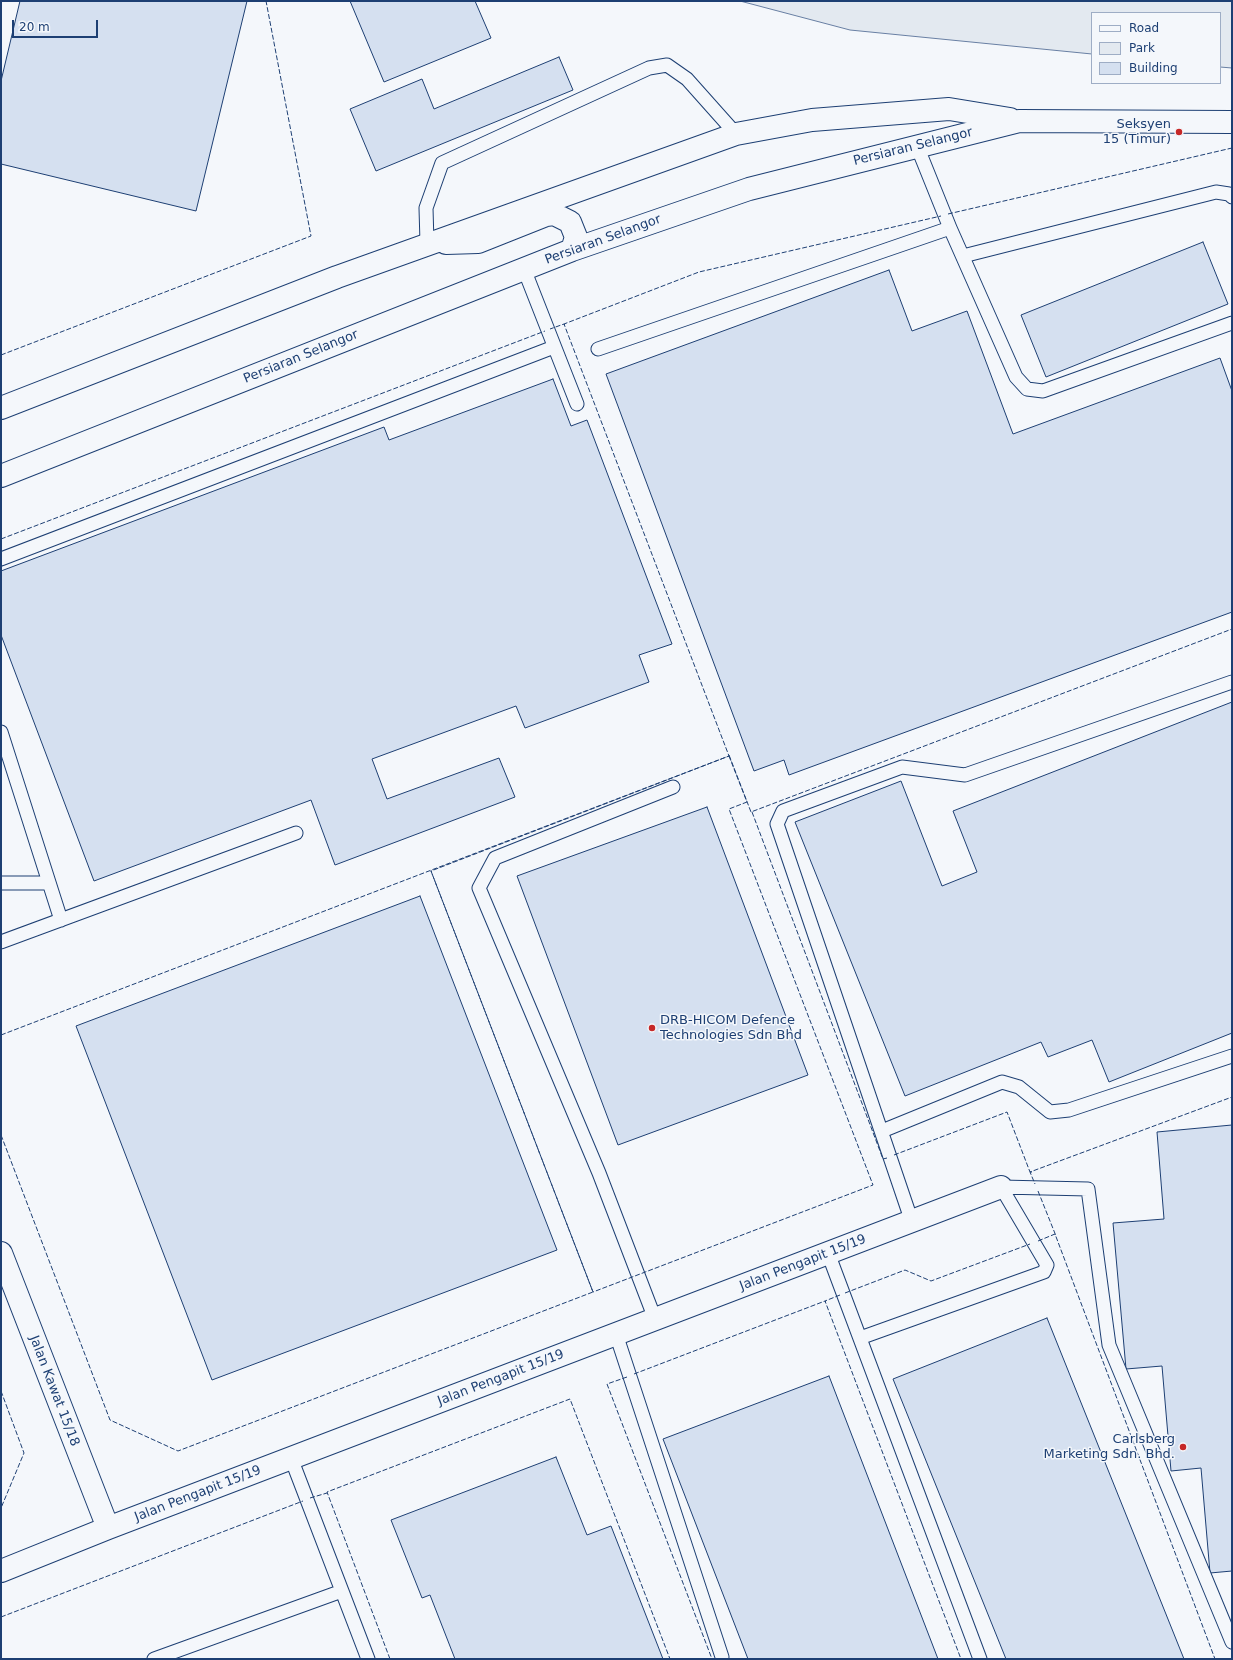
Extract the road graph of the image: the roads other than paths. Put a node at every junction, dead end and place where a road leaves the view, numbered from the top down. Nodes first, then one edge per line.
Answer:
1 (1019, 121) junction
2 (1232, 122) edge
3 (736, 134) junction
4 (917, 146) junction
5 (1232, 197) edge
6 (950, 228) junction
7 (427, 244) junction
8 (572, 250) junction
9 (963, 256) junction
10 (524, 269) junction
11 (1232, 322) edge
12 (554, 347) junction
13 (598, 349) dead end
14 (577, 404) dead end
15 (1, 408) edge
16 (1, 476) edge
17 (1, 559) edge
18 (1232, 682) edge
19 (1, 732) edge
20 (673, 787) dead end
21 (296, 833) dead end
22 (1, 883) edge
23 (50, 883) junction
24 (61, 920) junction
25 (1, 942) edge
26 (1232, 1056) edge
27 (882, 1131) junction
28 (1001, 1188) junction
29 (912, 1222) junction
30 (1, 1253) edge
31 (828, 1253) junction
32 (655, 1319) junction
33 (616, 1334) junction
34 (860, 1338) junction
35 (291, 1458) junction
36 (108, 1528) junction
37 (1, 1571) edge
38 (342, 1591) junction
39 (1232, 1642) edge
40 (722, 1657) dead end
41 (154, 1659) edge
42 (368, 1659) edge
43 (980, 1659) edge

1 - 2 main road, Persiaran Selangor
1 - 3 main road
1 - 4 main road, Persiaran Selangor
3 - 7 main road
3 - 7 lane
4 - 6 lane
4 - 8 main road, Persiaran Selangor
5 - 9 lane
6 - 9 lane
6 - 13 lane
7 - 8 main road
7 - 15 main road
8 - 10 main road, Persiaran Selangor
9 - 11 lane
10 - 12 lane
10 - 16 main road, Persiaran Selangor
12 - 14 lane
12 - 17 lane
18 - 27 lane
19 - 23 lane
20 - 32 lane
21 - 24 lane
22 - 23 lane
23 - 24 lane
24 - 25 lane
26 - 27 lane
27 - 29 lane
28 - 29 main road, Jalan Pengapit 15/19
28 - 34 lane
28 - 39 lane
29 - 31 main road, Jalan Pengapit 15/19
30 - 36 main road, Jalan Kawat 15/18
31 - 32 main road, Jalan Pengapit 15/19
31 - 34 lane
32 - 33 main road, Jalan Pengapit 15/19
33 - 35 main road, Jalan Pengapit 15/19
33 - 40 lane
34 - 43 lane
35 - 36 main road, Jalan Pengapit 15/19
35 - 38 lane
36 - 37 main road, Jalan Pengapit 15/19
38 - 41 lane
38 - 42 lane

